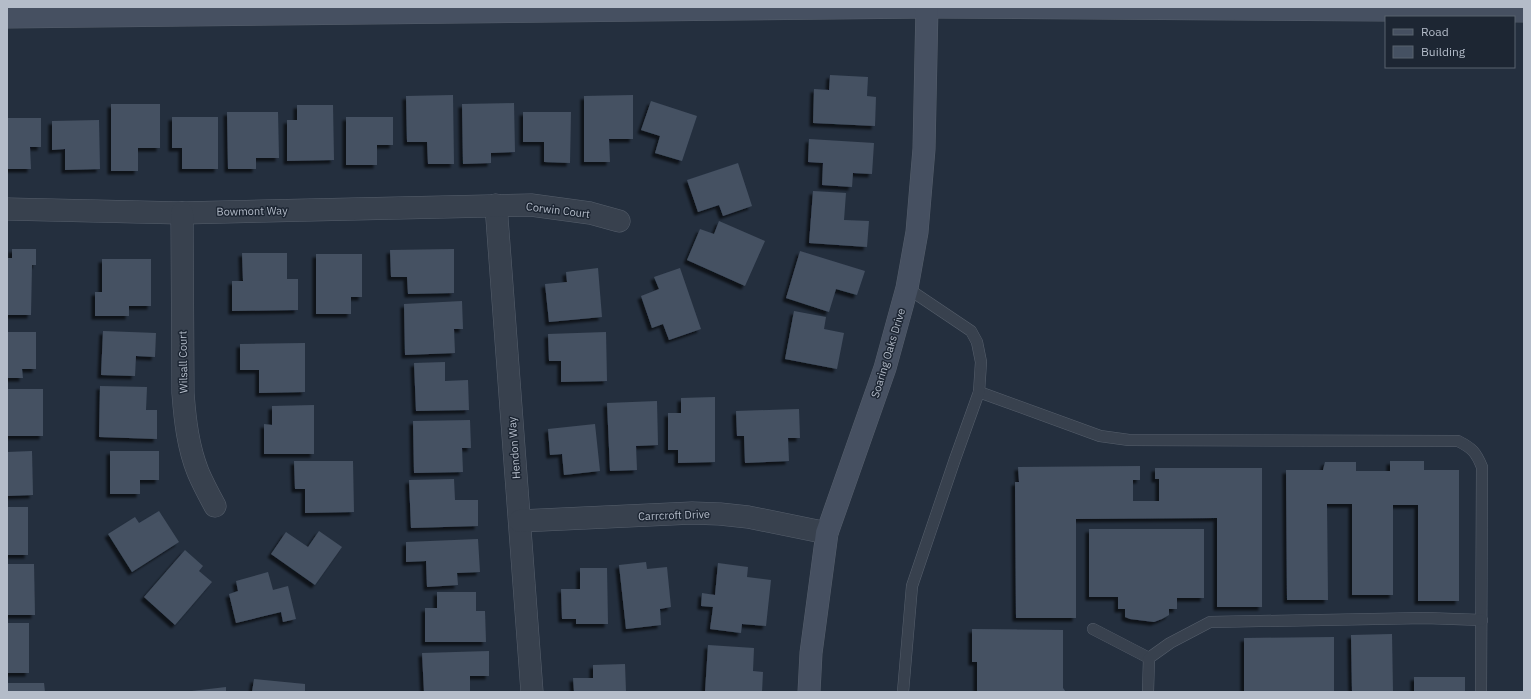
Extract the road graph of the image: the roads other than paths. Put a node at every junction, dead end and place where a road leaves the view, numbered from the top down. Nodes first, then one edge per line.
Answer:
1 (927, 7) edge
2 (1524, 11) edge
3 (7, 17) edge
4 (496, 205) junction
5 (7, 209) edge
6 (182, 212) junction
7 (619, 221) dead end
8 (907, 288) junction
9 (979, 392) junction
10 (215, 506) dead end
11 (520, 521) junction
12 (827, 533) junction
13 (1482, 620) junction
14 (1093, 629) dead end
15 (1149, 658) junction
16 (532, 692) edge
17 (809, 692) edge
18 (903, 692) edge
19 (1148, 692) edge
20 (1481, 692) edge

1 - 2 main road
1 - 3 main road
1 - 8 main road, Soaring Oaks Drive
4 - 6 street, Bowmont Way
4 - 7 street, Corwin Court
4 - 11 street, Hendon Way
5 - 6 street, Bowmont Way
6 - 10 street, Wilsall Court
8 - 9 lane
8 - 12 main road, Soaring Oaks Drive
9 - 13 lane
9 - 18 lane
11 - 12 street, Carrcroft Drive
11 - 16 street, Hendon Way
12 - 17 main road, Soaring Oaks Drive
13 - 15 lane
13 - 20 lane
14 - 15 lane
15 - 19 lane

